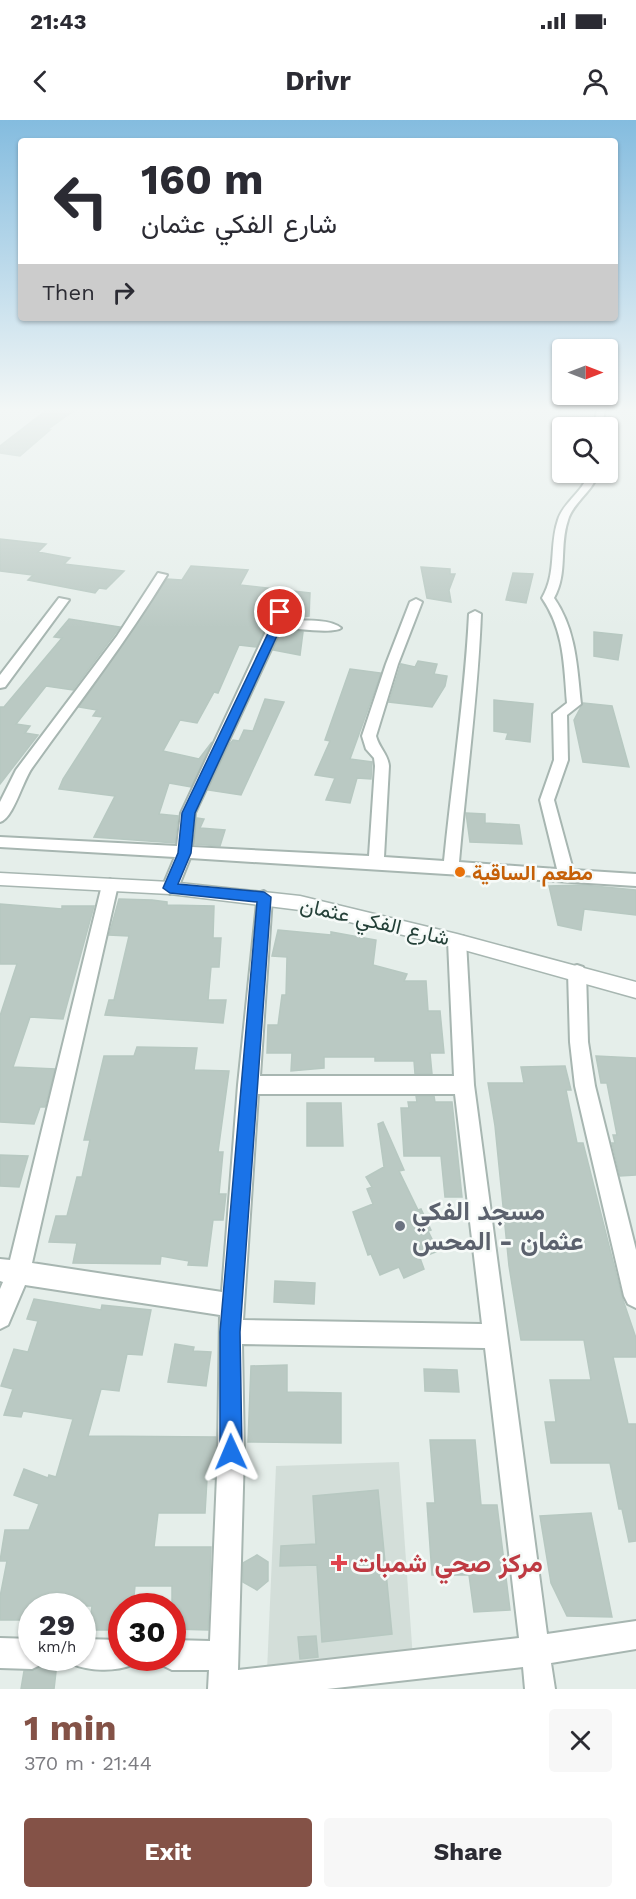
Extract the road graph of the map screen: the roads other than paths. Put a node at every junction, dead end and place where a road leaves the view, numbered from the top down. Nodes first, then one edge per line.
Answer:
1 (589, 483) edge
2 (162, 575) dead end
3 (63, 600) dead end
4 (416, 602) dead end
5 (475, 614) dead end
6 (335, 628) dead end
7 (0, 684) edge
8 (0, 818) edge
9 (0, 842) edge
10 (184, 853) junction
11 (376, 862) junction
12 (451, 869) junction
13 (566, 874) junction
14 (0, 879) edge
15 (636, 880) edge
16 (110, 885) junction
17 (170, 888) junction
18 (264, 897) junction
19 (457, 941) junction
20 (577, 972) junction
21 (636, 990) edge
22 (464, 1085) junction
23 (248, 1086) junction
24 (9, 1271) edge
25 (636, 1296) edge
26 (232, 1305) junction
27 (0, 1317) edge
28 (230, 1332) junction
29 (494, 1336) junction
30 (636, 1635) edge
31 (534, 1652) junction
32 (0, 1653) edge
33 (18, 1654) edge
34 (186, 1655) edge
35 (224, 1656) junction
36 (223, 1687) edge
37 (540, 1689) edge

1 - 13 street
2 - 8 street
3 - 7 street
4 - 11 street
5 - 12 street
6 - 10 street
9 - 10 street
10 - 11 street
10 - 17 street
11 - 12 street
12 - 13 street
13 - 15 street
14 - 16 street, شارع الفكي عثمان
16 - 17 street, شارع الفكي عثمان
16 - 24 street
17 - 18 street, شارع الفكي عثمان
18 - 19 street, شارع الفكي عثمان
18 - 23 street
19 - 20 street, شارع الفكي عثمان
19 - 22 street
20 - 21 street, شارع الفكي عثمان
20 - 25 street
22 - 23 street
22 - 29 street
23 - 26 street
24 - 26 street
24 - 27 street
26 - 28 street
28 - 29 street
28 - 35 street
29 - 31 street
30 - 31 street
31 - 36 street
31 - 37 street
32 - 33 street
34 - 35 street
35 - 36 street

